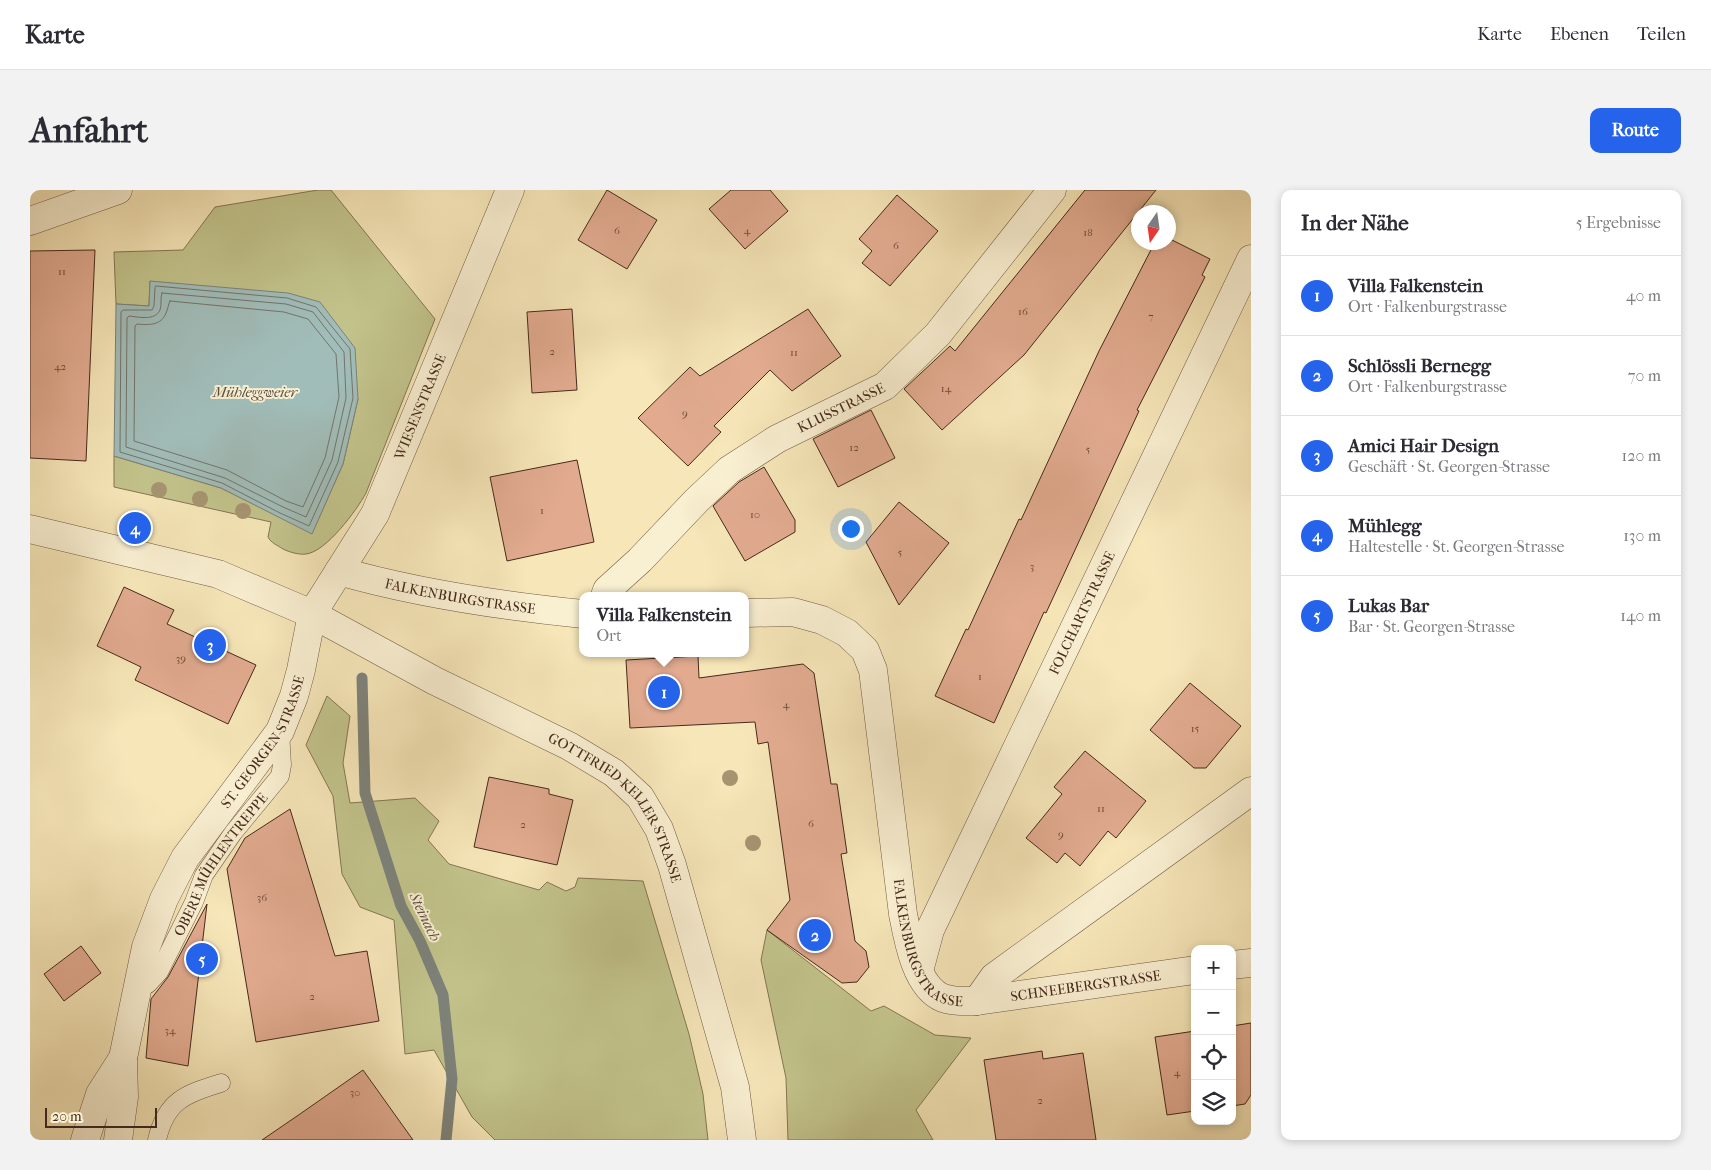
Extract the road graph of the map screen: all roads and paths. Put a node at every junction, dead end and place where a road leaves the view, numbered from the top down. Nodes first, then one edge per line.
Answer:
1 (118, 190) edge
2 (510, 190) edge
3 (1052, 190) edge
4 (30, 221) edge
5 (1251, 259) edge
6 (30, 530) edge
7 (339, 571) junction
8 (606, 592) edge
9 (749, 613) edge
10 (312, 614) junction
11 (579, 614) edge
12 (1251, 791) edge
13 (1251, 963) edge
14 (1236, 965) edge
15 (919, 971) junction
16 (1191, 971) edge
17 (978, 1001) junction
18 (123, 1058) junction
19 (221, 1083) dead end
20 (85, 1140) edge
21 (118, 1140) edge
22 (157, 1140) edge
23 (742, 1140) edge

1 - 4 street
2 - 7 street, WIESENSTRASSE
3 - 8 street, KLUSSTRASSE
5 - 15 street, FOLCHARTSTRASSE
6 - 10 street
7 - 10 street, WIESENSTRASSE
7 - 11 street, FALKENBURGSTRASSE
9 - 15 street, FALKENBURGSTRASSE
10 - 18 street, ST. GEORGEN-STRASSE
10 - 23 street, GOTTFRIED-KELLER-STRASSE
12 - 17 street, FALKENBURGSTRASSE
13 - 14 street
15 - 17 street, FALKENBURGSTRASSE
16 - 17 street, SCHNEEBERGSTRASSE
18 - 20 street
18 - 21 street, ST. GEORGEN-STRASSE
19 - 22 lane

